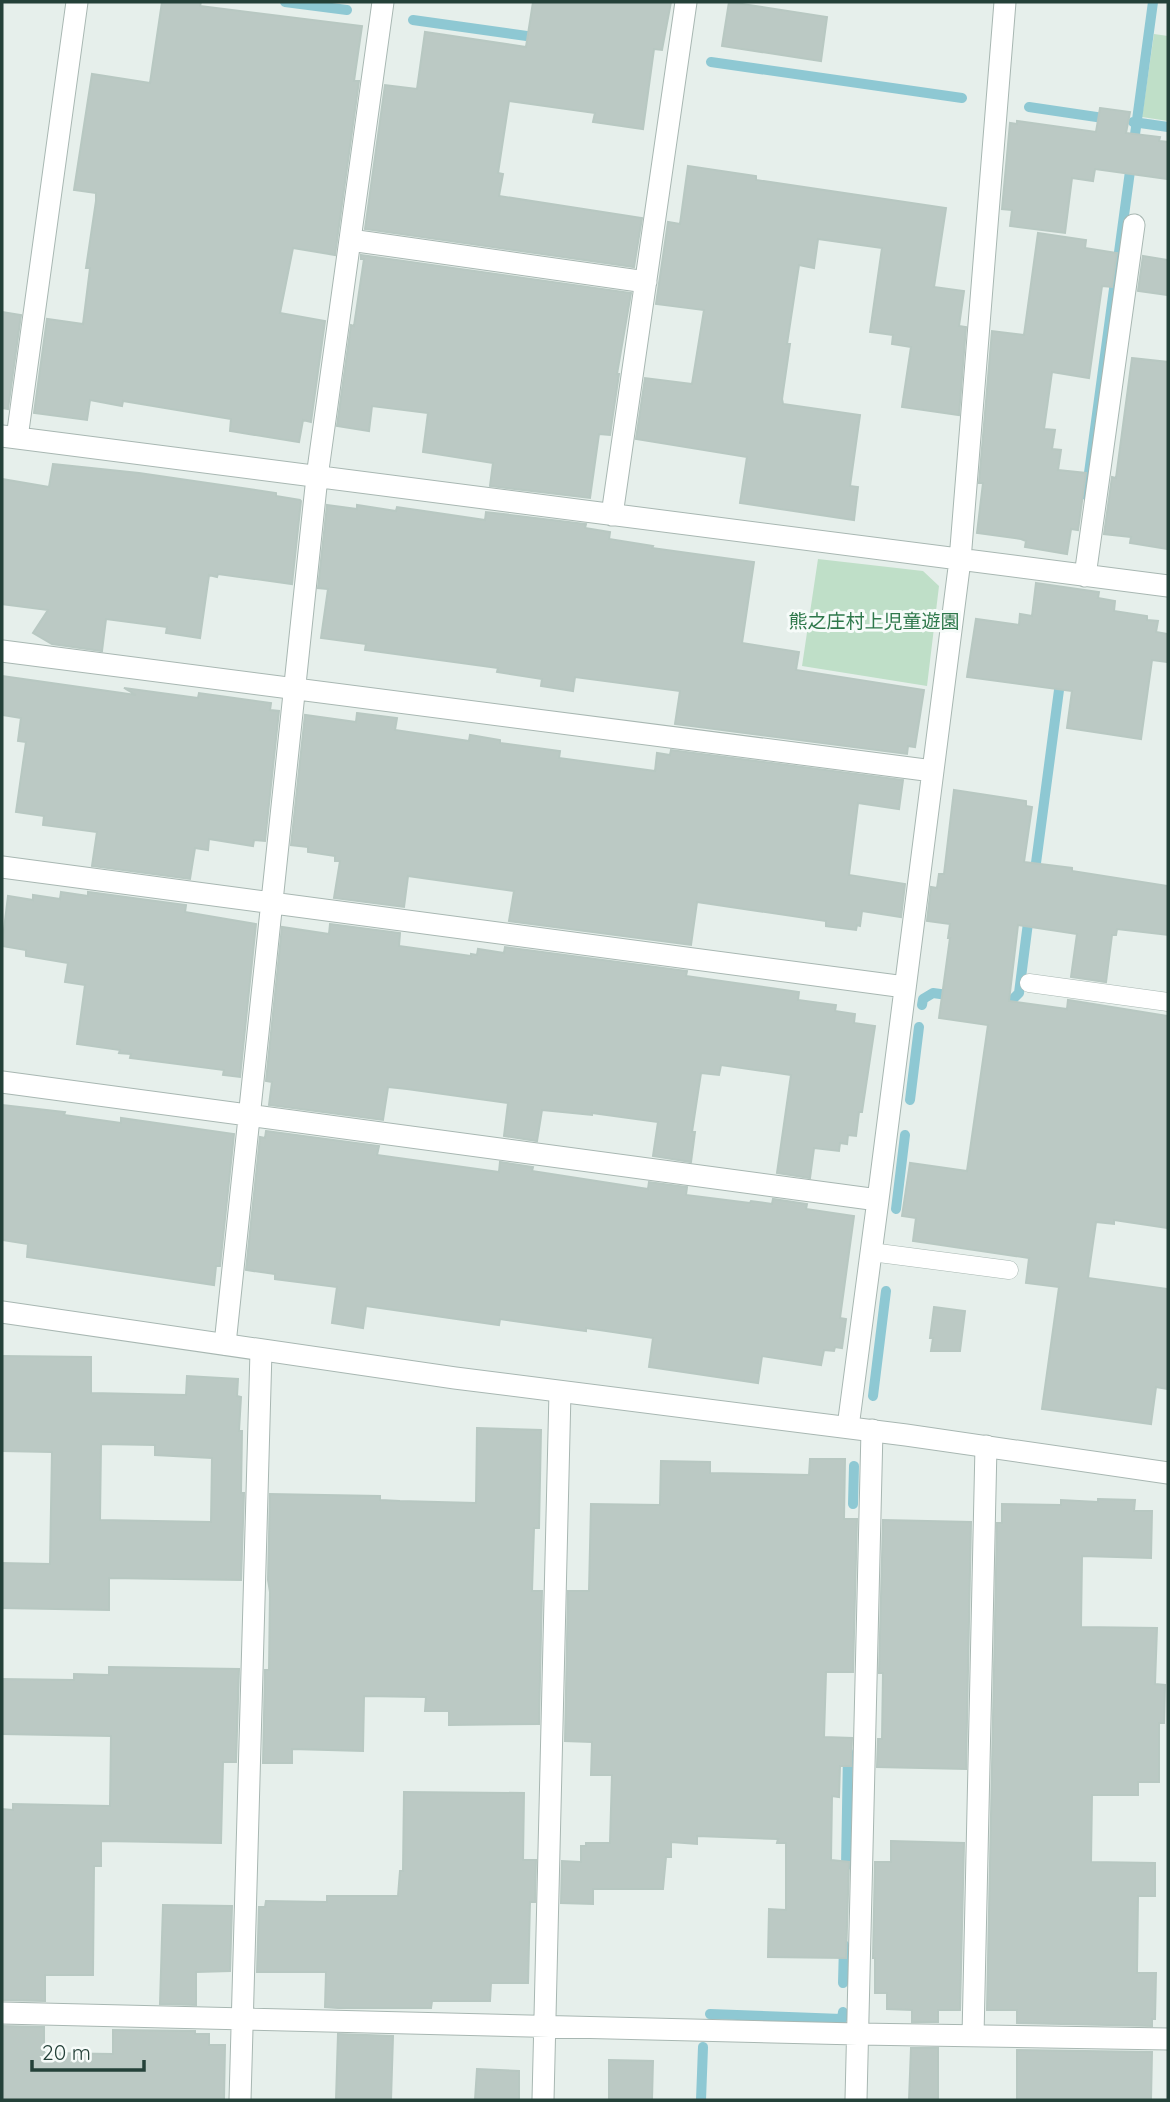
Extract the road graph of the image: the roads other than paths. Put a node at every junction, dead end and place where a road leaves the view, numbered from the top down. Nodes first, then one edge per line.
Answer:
1 (77, 2) edge
2 (383, 2) edge
3 (686, 2) edge
4 (1005, 2) edge
5 (1134, 225) dead end
6 (350, 240) junction
7 (646, 282) junction
8 (9, 437) edge
9 (317, 477) junction
10 (612, 515) junction
11 (960, 560) junction
12 (1085, 576) junction
13 (1168, 586) edge
14 (2, 651) edge
15 (295, 689) junction
16 (933, 771) junction
17 (2, 867) edge
18 (272, 903) junction
19 (1029, 983) dead end
20 (905, 987) junction
21 (1168, 1002) edge
22 (2, 1082) edge
23 (250, 1115) junction
24 (878, 1200) junction
25 (871, 1252) junction
26 (1009, 1270) dead end
27 (2, 1312) edge
28 (225, 1344) junction
29 (261, 1350) junction
30 (560, 1392) junction
31 (848, 1427) junction
32 (873, 1430) junction
33 (986, 1446) junction
34 (1168, 1473) edge
35 (2, 2013) edge
36 (242, 2019) junction
37 (545, 2025) junction
38 (858, 2034) junction
39 (974, 2036) junction
40 (1168, 2039) edge
41 (240, 2100) edge
42 (543, 2100) edge
43 (856, 2100) edge

1 - 8 street
2 - 6 street
3 - 7 street
4 - 11 street
5 - 12 street
6 - 7 street
6 - 9 street
7 - 10 street
8 - 9 street
9 - 10 street
9 - 15 street
10 - 11 street
11 - 12 street
11 - 16 street
12 - 13 street
14 - 15 street
15 - 16 street
15 - 18 street
16 - 20 street
17 - 18 street
18 - 20 street
18 - 23 street
19 - 21 lane
20 - 24 street
22 - 23 street
23 - 24 street
23 - 28 street
24 - 25 street
25 - 26 lane
25 - 31 street
27 - 28 street
28 - 29 street
29 - 30 street
29 - 36 street
30 - 31 street
30 - 37 street
31 - 32 street
32 - 33 street
32 - 38 street
33 - 34 street
33 - 39 street
35 - 36 street
36 - 37 street
36 - 41 street
37 - 38 street
37 - 42 street
38 - 39 street
38 - 43 street
39 - 40 street

